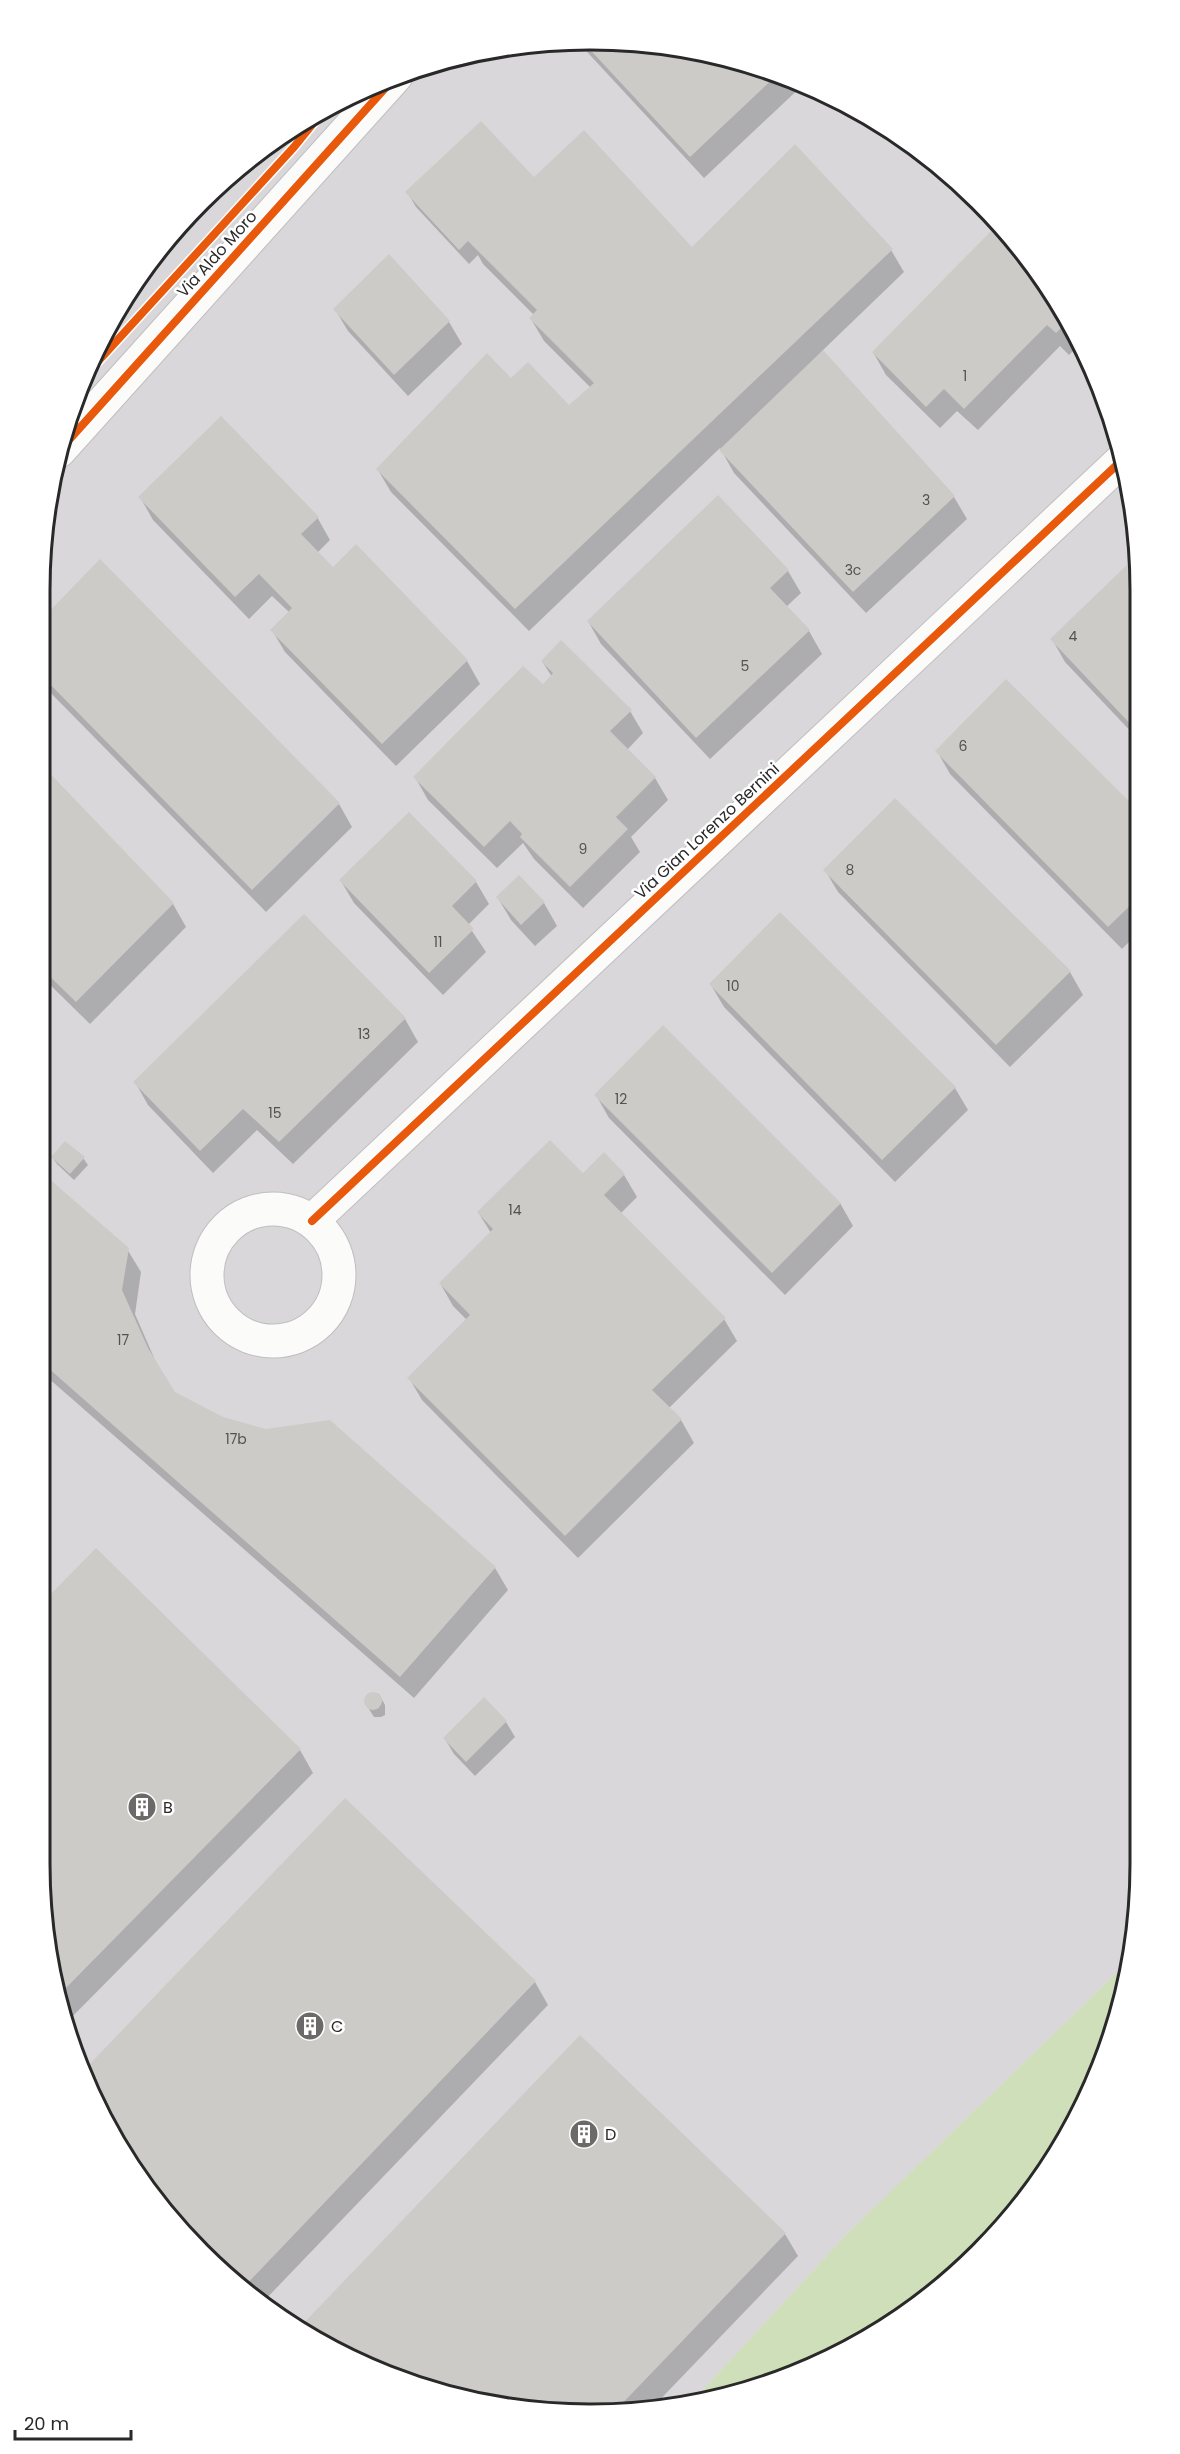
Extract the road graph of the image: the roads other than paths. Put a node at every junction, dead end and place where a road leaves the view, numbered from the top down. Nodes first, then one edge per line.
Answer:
1 (382, 91) edge
2 (72, 437) edge
3 (1116, 466) edge
4 (312, 1221) junction

1 - 2 street, Via Aldo Moro
3 - 4 street, Via Gian Lorenzo Bernini
4 - 4 street

